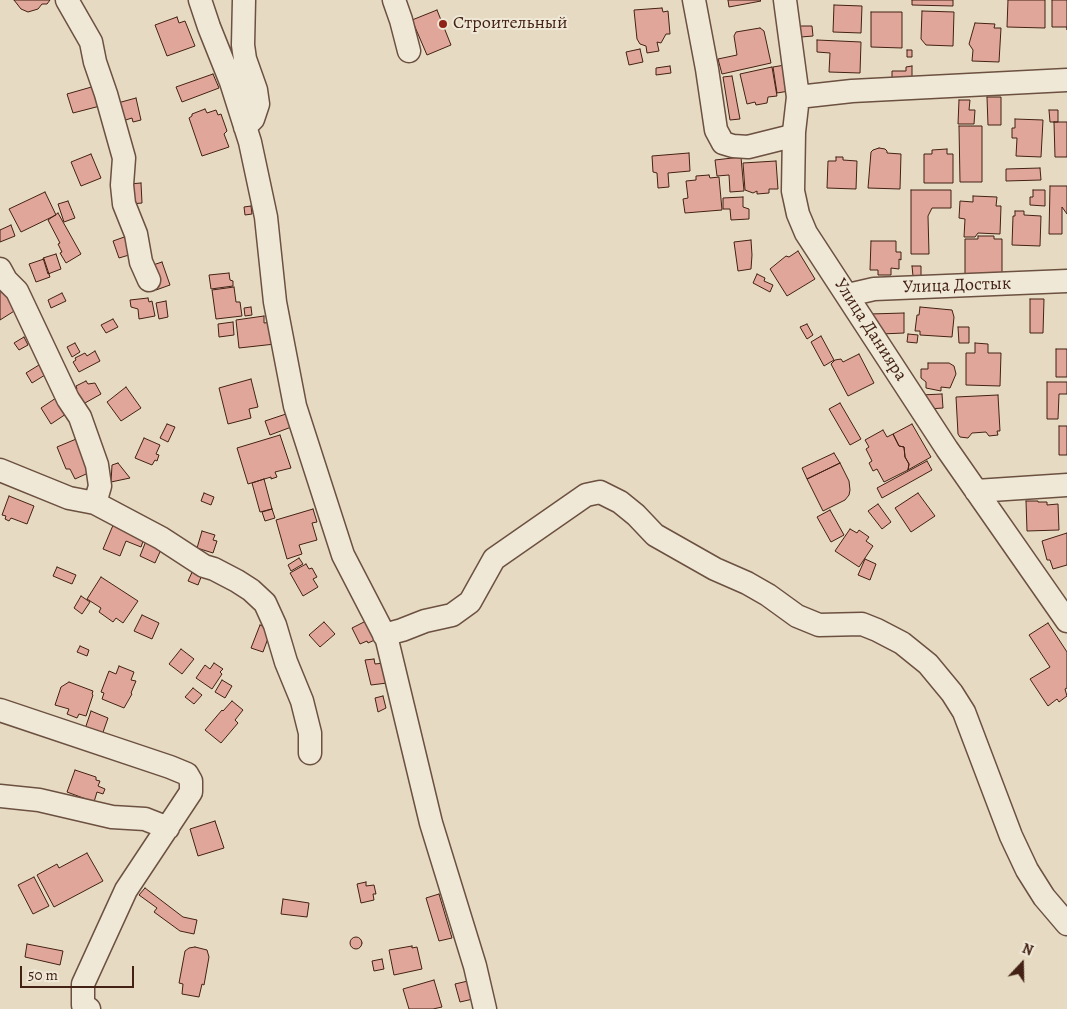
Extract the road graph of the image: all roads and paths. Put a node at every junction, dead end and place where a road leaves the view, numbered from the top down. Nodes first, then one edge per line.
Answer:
1 (66, 0) edge
2 (200, 0) edge
3 (244, 0) edge
4 (394, 0) edge
5 (694, 0) edge
6 (785, 0) edge
7 (409, 51) dead end
8 (1067, 80) edge
9 (798, 97) junction
10 (245, 126) junction
11 (794, 132) junction
12 (0, 268) edge
13 (149, 280) dead end
14 (1067, 281) edge
15 (848, 295) junction
16 (0, 470) edge
17 (1067, 485) edge
18 (976, 491) junction
19 (95, 503) junction
20 (1067, 621) edge
21 (384, 635) junction
22 (0, 710) edge
23 (310, 753) dead end
24 (0, 796) edge
25 (168, 828) junction
26 (1067, 924) edge
27 (89, 1009) edge
28 (484, 1009) edge

1 - 13 street
2 - 10 street
3 - 10 street
4 - 7 street
5 - 11 street
6 - 9 street, Улица Данияра
8 - 9 street
9 - 11 street, Улица Данияра
10 - 21 street
11 - 15 street, Улица Данияра
12 - 19 street
14 - 15 street, Улица Достык
15 - 18 street, Улица Данияра
16 - 19 street
17 - 18 street
18 - 20 street, Улица Данияра
19 - 23 street
21 - 26 street
21 - 28 street
22 - 25 street
24 - 25 street
25 - 27 street

